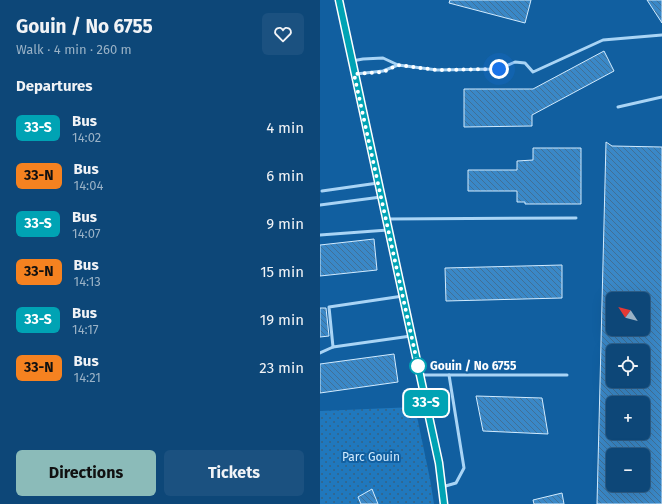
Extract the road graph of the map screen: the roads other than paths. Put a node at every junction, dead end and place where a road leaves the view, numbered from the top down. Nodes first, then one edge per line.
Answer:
1 (338, 0) edge
2 (662, 35) edge
3 (352, 61) junction
4 (398, 65) junction
5 (354, 74) junction
6 (662, 97) edge
7 (618, 107) dead end
8 (378, 183) junction
9 (322, 191) dead end
10 (381, 197) junction
11 (320, 204) edge
12 (576, 218) dead end
13 (386, 219) junction
14 (388, 230) junction
15 (320, 235) edge
16 (403, 296) junction
17 (411, 336) junction
18 (333, 347) junction
19 (320, 353) edge
20 (420, 375) junction
21 (449, 375) junction
22 (567, 375) dead end
23 (442, 487) junction
24 (444, 504) edge

1 - 3 street
2 - 4 lane
3 - 4 lane
3 - 5 street
4 - 5 lane
5 - 8 street
6 - 7 lane
8 - 9 lane
8 - 10 street
10 - 11 lane
10 - 13 street
12 - 13 lane
13 - 14 street
14 - 15 lane
14 - 16 street
16 - 17 street
16 - 18 lane
17 - 18 lane
17 - 20 street
18 - 19 lane
20 - 21 lane
20 - 23 street
21 - 22 lane
21 - 23 lane
23 - 24 street

